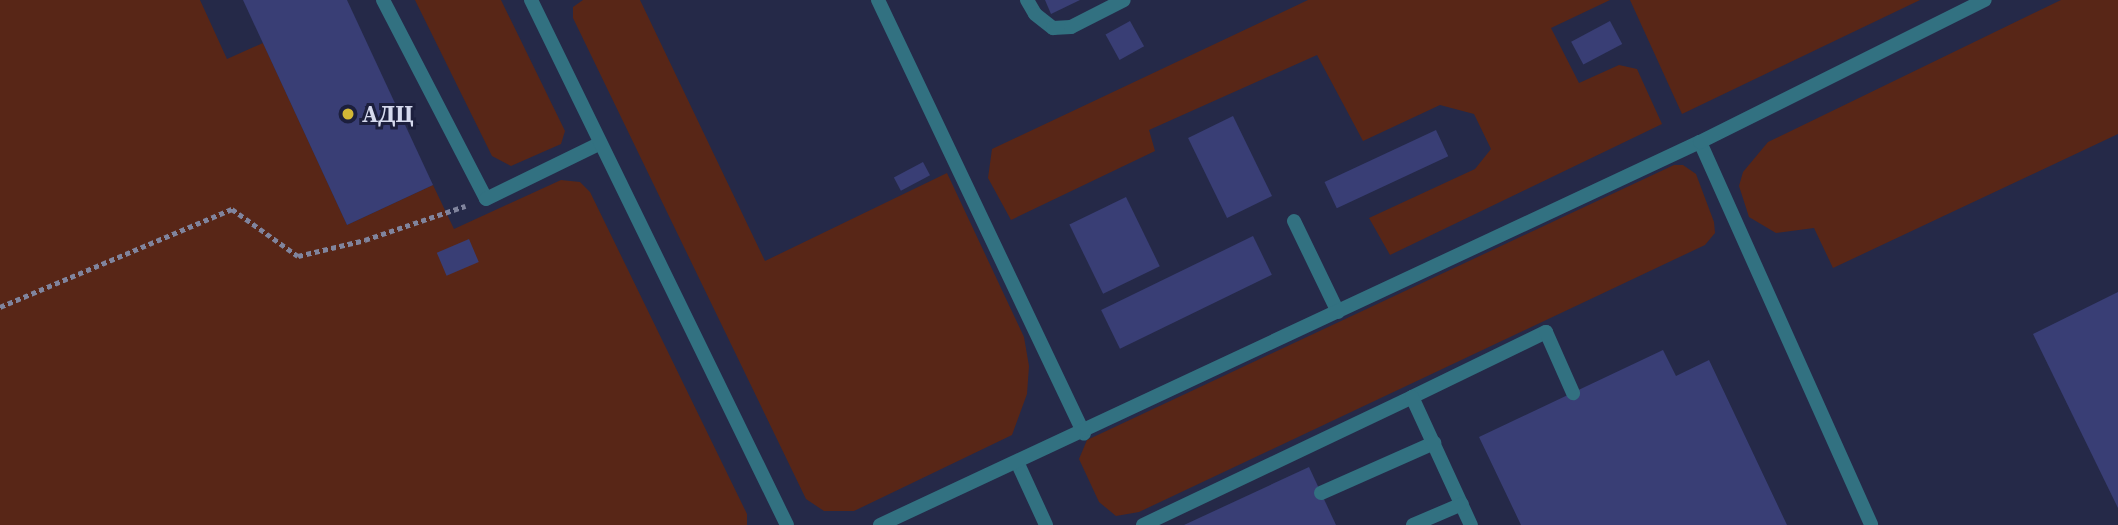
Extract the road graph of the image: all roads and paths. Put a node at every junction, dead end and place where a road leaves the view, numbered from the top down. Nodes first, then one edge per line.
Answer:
1 (383, 0) edge
2 (531, 0) edge
3 (878, 0) edge
4 (1027, 0) edge
5 (1124, 0) edge
6 (1985, 0) edge
7 (1700, 142) junction
8 (599, 144) junction
9 (486, 199) junction
10 (1294, 221) dead end
11 (0, 307) edge
12 (1338, 312) junction
13 (1573, 393) dead end
14 (1412, 397) junction
15 (1084, 433) junction
16 (1434, 443) junction
17 (1018, 464) junction
18 (1321, 493) dead end
19 (1461, 504) junction
20 (787, 525) edge
21 (880, 525) edge
22 (1046, 525) edge
23 (1143, 525) edge
24 (1413, 525) edge
25 (1471, 525) edge
26 (1871, 525) edge

1 - 9 lane
2 - 8 lane
3 - 15 lane
4 - 5 lane
6 - 7 lane
7 - 12 lane
7 - 26 lane
8 - 9 lane
8 - 20 lane
9 - 11 path
10 - 12 lane
12 - 15 lane
13 - 14 lane
14 - 16 lane
14 - 23 lane
15 - 17 lane
16 - 18 lane
16 - 19 lane
17 - 21 lane
17 - 22 lane
19 - 24 lane
19 - 25 lane

